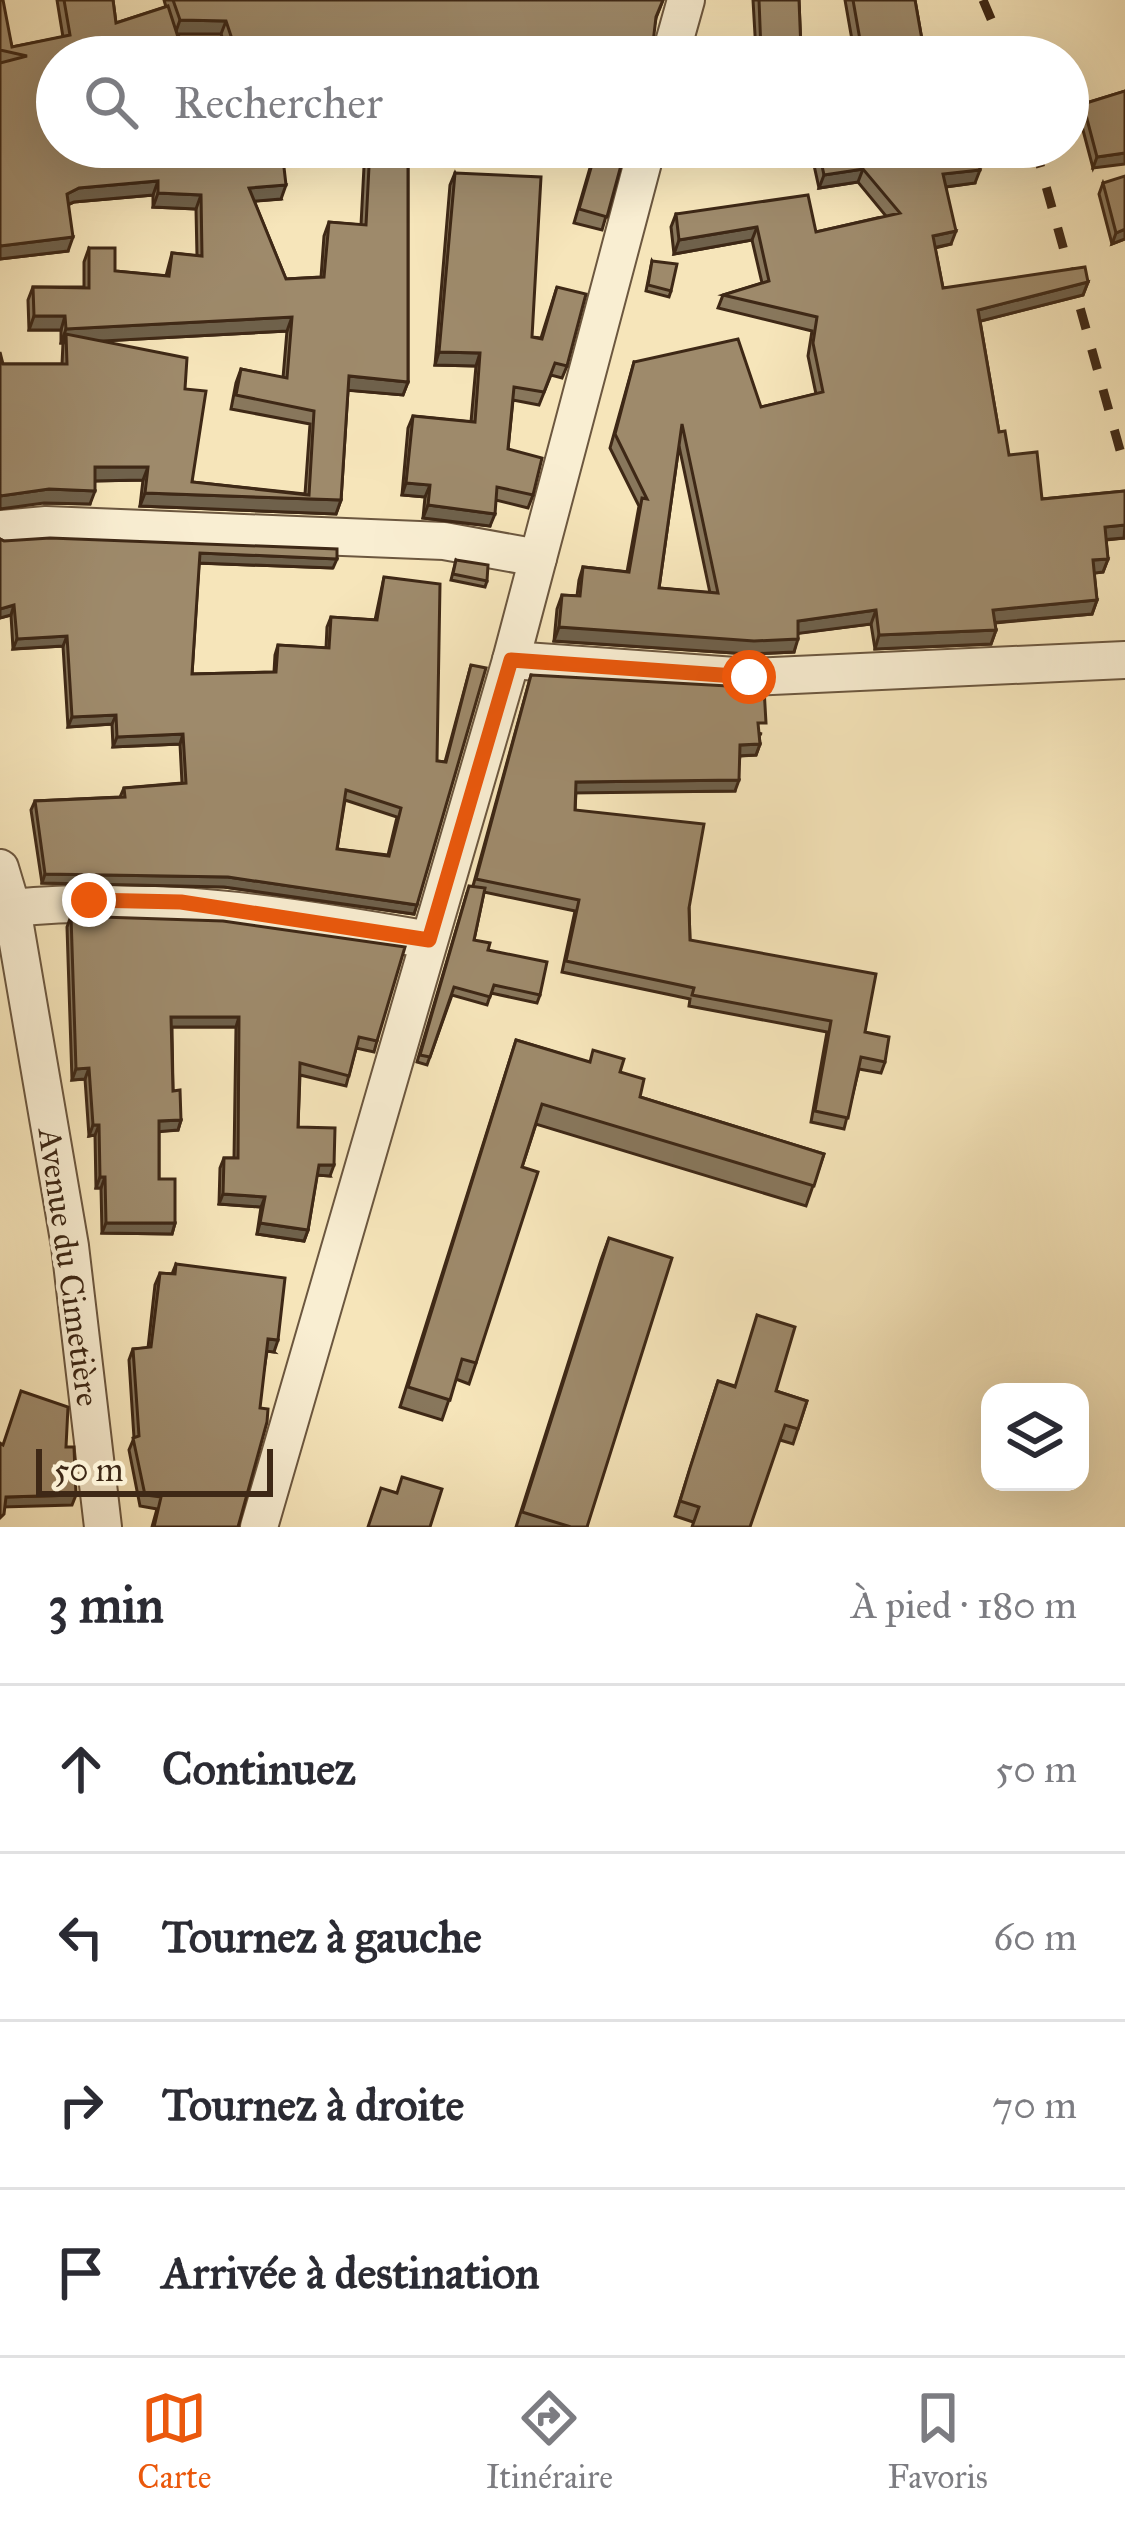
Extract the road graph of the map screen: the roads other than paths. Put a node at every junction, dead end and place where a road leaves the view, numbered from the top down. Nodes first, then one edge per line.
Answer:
1 (686, 0) edge
2 (676, 36) edge
3 (641, 168) edge
4 (0, 529) edge
5 (538, 558) junction
6 (511, 660) junction
7 (1125, 660) edge
8 (0, 868) edge
9 (12, 908) junction
10 (429, 940) junction
11 (103, 1527) edge
12 (259, 1527) edge

1 - 2 street
3 - 5 street
4 - 5 street
5 - 6 street
6 - 7 street
6 - 10 street
8 - 9 street, Avenue du Cimetière
9 - 10 street
9 - 11 street, Avenue du Cimetière
10 - 12 street

